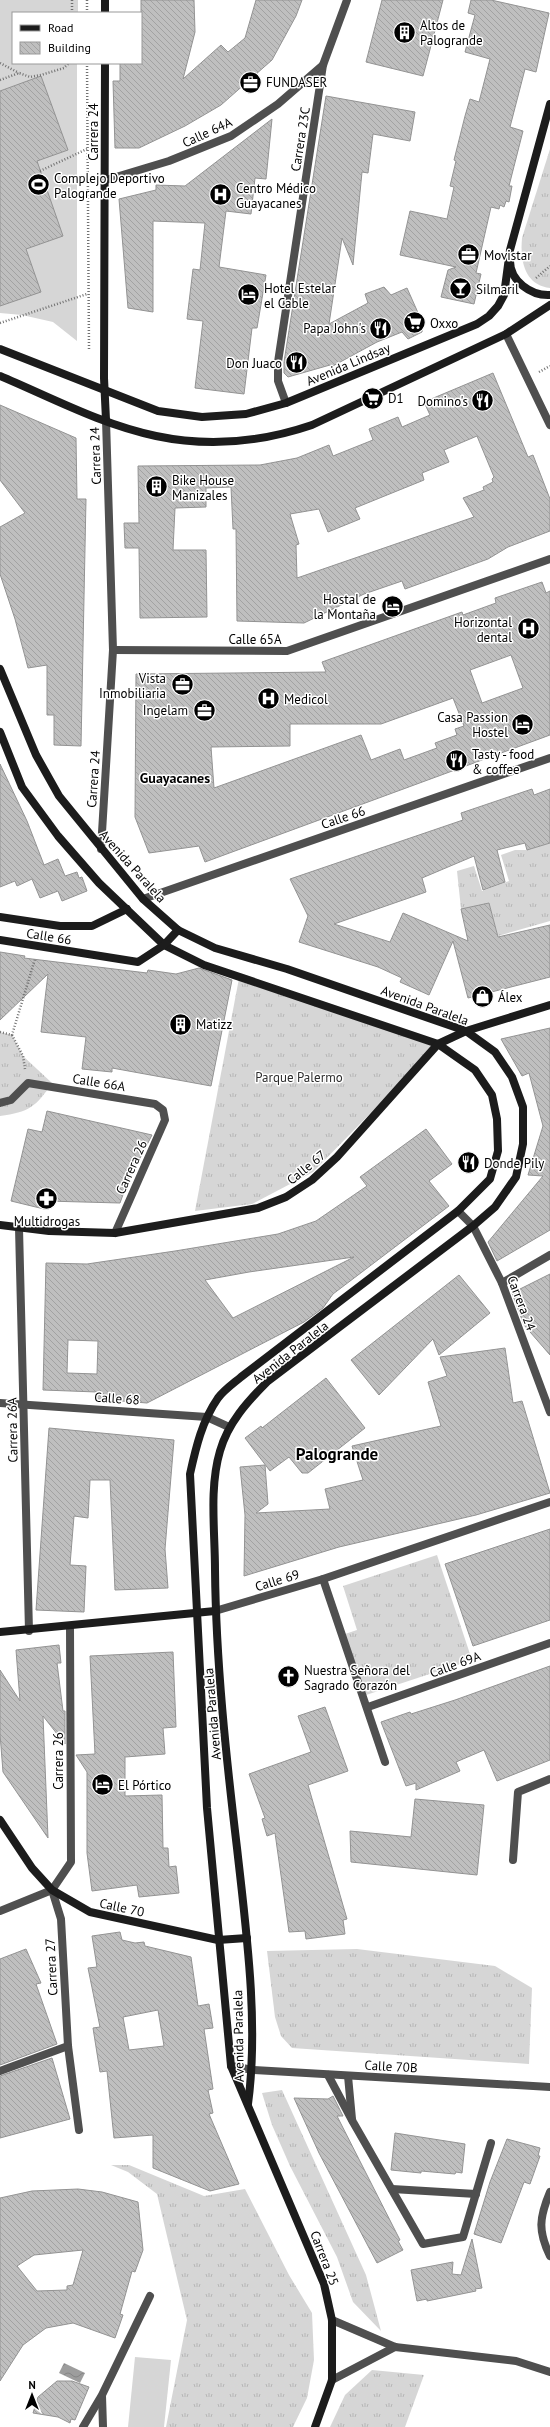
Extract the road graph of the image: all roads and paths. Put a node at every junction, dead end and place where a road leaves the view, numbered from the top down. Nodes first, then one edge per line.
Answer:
1 (72, 0) edge
2 (87, 0) edge
3 (105, 0) edge
4 (347, 0) edge
5 (72, 12) edge
6 (87, 12) edge
7 (105, 12) edge
8 (0, 63) edge
9 (67, 64) edge
10 (87, 64) edge
11 (105, 64) edge
12 (323, 65) junction
13 (19, 73) junction
14 (0, 80) edge
15 (550, 104) edge
16 (105, 148) junction
17 (87, 149) junction
18 (40, 171) dead end
19 (106, 180) junction
20 (510, 250) junction
21 (87, 294) junction
22 (550, 295) edge
23 (550, 305) edge
24 (0, 323) edge
25 (506, 334) junction
26 (0, 349) edge
27 (89, 358) dead end
28 (0, 376) edge
29 (105, 390) junction
30 (286, 403) junction
31 (106, 420) junction
32 (550, 425) edge
33 (550, 559) edge
34 (113, 650) junction
35 (0, 669) edge
36 (0, 732) edge
37 (550, 758) edge
38 (101, 849) junction
39 (143, 898) junction
40 (128, 909) junction
41 (0, 917) edge
42 (178, 930) junction
43 (0, 940) edge
44 (164, 945) junction
45 (38, 947) junction
46 (550, 1005) edge
47 (466, 1031) junction
48 (0, 1032) edge
49 (12, 1035) junction
50 (438, 1044) junction
51 (28, 1083) junction
52 (0, 1103) edge
53 (163, 1110) joint
54 (458, 1211) junction
55 (0, 1224) edge
56 (473, 1226) junction
57 (19, 1228) junction
58 (115, 1233) junction
59 (550, 1256) edge
60 (502, 1283) junction
61 (0, 1403) edge
62 (24, 1403) junction
63 (550, 1412) edge
64 (207, 1417) junction
65 (229, 1427) junction
66 (550, 1502) edge
67 (323, 1579) junction
68 (215, 1611) junction
69 (198, 1614) junction
70 (70, 1627) junction
71 (29, 1631) junction
72 (0, 1632) edge
73 (550, 1643) edge
74 (368, 1707) junction
75 (385, 1762) dead end
76 (550, 1779) edge
77 (0, 1820) edge
78 (513, 1860) dead end
79 (52, 1890) junction
80 (0, 1911) edge
81 (247, 1938) junction
82 (218, 1940) junction
83 (68, 2046) junction
84 (231, 2066) junction
85 (252, 2070) junction
86 (0, 2071) edge
87 (328, 2075) junction
88 (348, 2076) junction
89 (550, 2087) edge
90 (248, 2105) junction
91 (352, 2122) junction
92 (79, 2130) dead end
93 (491, 2143) dead end
94 (392, 2189) junction
95 (550, 2192) edge
96 (476, 2194) junction
97 (550, 2256) edge
98 (150, 2296) dead end
99 (332, 2320) junction
100 (395, 2347) junction
101 (550, 2372) edge
102 (332, 2380) junction
103 (102, 2395) junction
104 (83, 2427) edge
105 (103, 2427) edge
106 (315, 2427) edge

1 - 5 path
2 - 6 path
3 - 7 street
4 - 12 street, Carrera 23C
8 - 13 path
9 - 13 path
10 - 17 path
11 - 16 street, Carrera 24
12 - 19 street, Calle 64A
12 - 30 street, Carrera 23C
13 - 14 path
15 - 20 street, Avenida Lindsay
16 - 17 path
16 - 19 street, Carrera 24
17 - 18 path
17 - 21 path
19 - 29 street, Carrera 24
20 - 22 street
20 - 30 street, Avenida Lindsay
21 - 24 path
21 - 27 path
23 - 25 street
25 - 31 street
25 - 32 street
26 - 29 street, Avenida Lindsay
28 - 31 street
29 - 30 street, Avenida Lindsay
29 - 31 street, Carrera 24
31 - 34 street, Carrera 24
33 - 34 street, Calle 65A
34 - 38 street, Carrera 24
35 - 38 street, Avenida Paralela
36 - 40 street, Avenida Paralela
37 - 39 street, Calle 66
38 - 39 street, Avenida Paralela
39 - 42 street, Avenida Paralela
40 - 41 street, Calle 66
40 - 44 street, Avenida Paralela
42 - 44 street, Calle 66
42 - 47 street, Avenida Paralela
43 - 45 street, Calle 66
44 - 45 street, Calle 66
44 - 50 street, Avenida Paralela
45 - 49 path
46 - 47 street, Calle 67
47 - 50 street, Calle 67
47 - 56 street, Avenida Paralela
48 - 49 path
49 - 51 path
50 - 54 street, Avenida Paralela
50 - 58 street, Calle 67
51 - 52 street
51 - 53 street, Calle 66A
53 - 58 street, Carrera 26
54 - 56 street, Carrera 24
54 - 64 street, Avenida Paralela
55 - 57 street, Calle 67
56 - 60 street, Carrera 24
56 - 65 street, Avenida Paralela
57 - 58 street, Calle 67
57 - 62 street, Carrera 26A
59 - 60 street
60 - 63 street, Carrera 24
61 - 62 street, Calle 68
62 - 64 street, Calle 68
62 - 71 street, Carrera 26A
64 - 65 street, Calle 68
64 - 69 street, Avenida Paralela
65 - 68 street, Avenida Paralela
66 - 67 street, Calle 69
67 - 68 street, Calle 69
67 - 74 street
68 - 69 street, Calle 69
68 - 81 street, Avenida Paralela
69 - 70 street, Calle 69
69 - 82 street, Avenida Paralela
70 - 71 street, Calle 69
70 - 79 street, Carrera 26
71 - 72 street, Calle 69
73 - 74 street, Calle 69A
74 - 75 street
76 - 78 street
77 - 79 street, Carrera 27
79 - 80 street
79 - 82 street, Calle 70
79 - 83 street, Carrera 27
81 - 82 street, Calle 70
81 - 85 street, Avenida Paralela
82 - 84 street, Avenida Paralela
83 - 86 street
83 - 92 street, Carrera 27
84 - 85 street, Calle 70B
84 - 90 street, Avenida Paralela
85 - 87 street, Calle 70B
85 - 90 street, Avenida Paralela
87 - 88 street, Calle 70B
87 - 91 street
88 - 89 street, Calle 70B
88 - 91 street
90 - 99 street, Carrera 25
91 - 94 street
93 - 96 street
94 - 96 street
94 - 96 street
95 - 97 street
98 - 103 street
99 - 100 street
99 - 102 street, Carrera 25
100 - 101 street
100 - 102 street
102 - 106 street, Carrera 25
103 - 104 street
103 - 105 street

